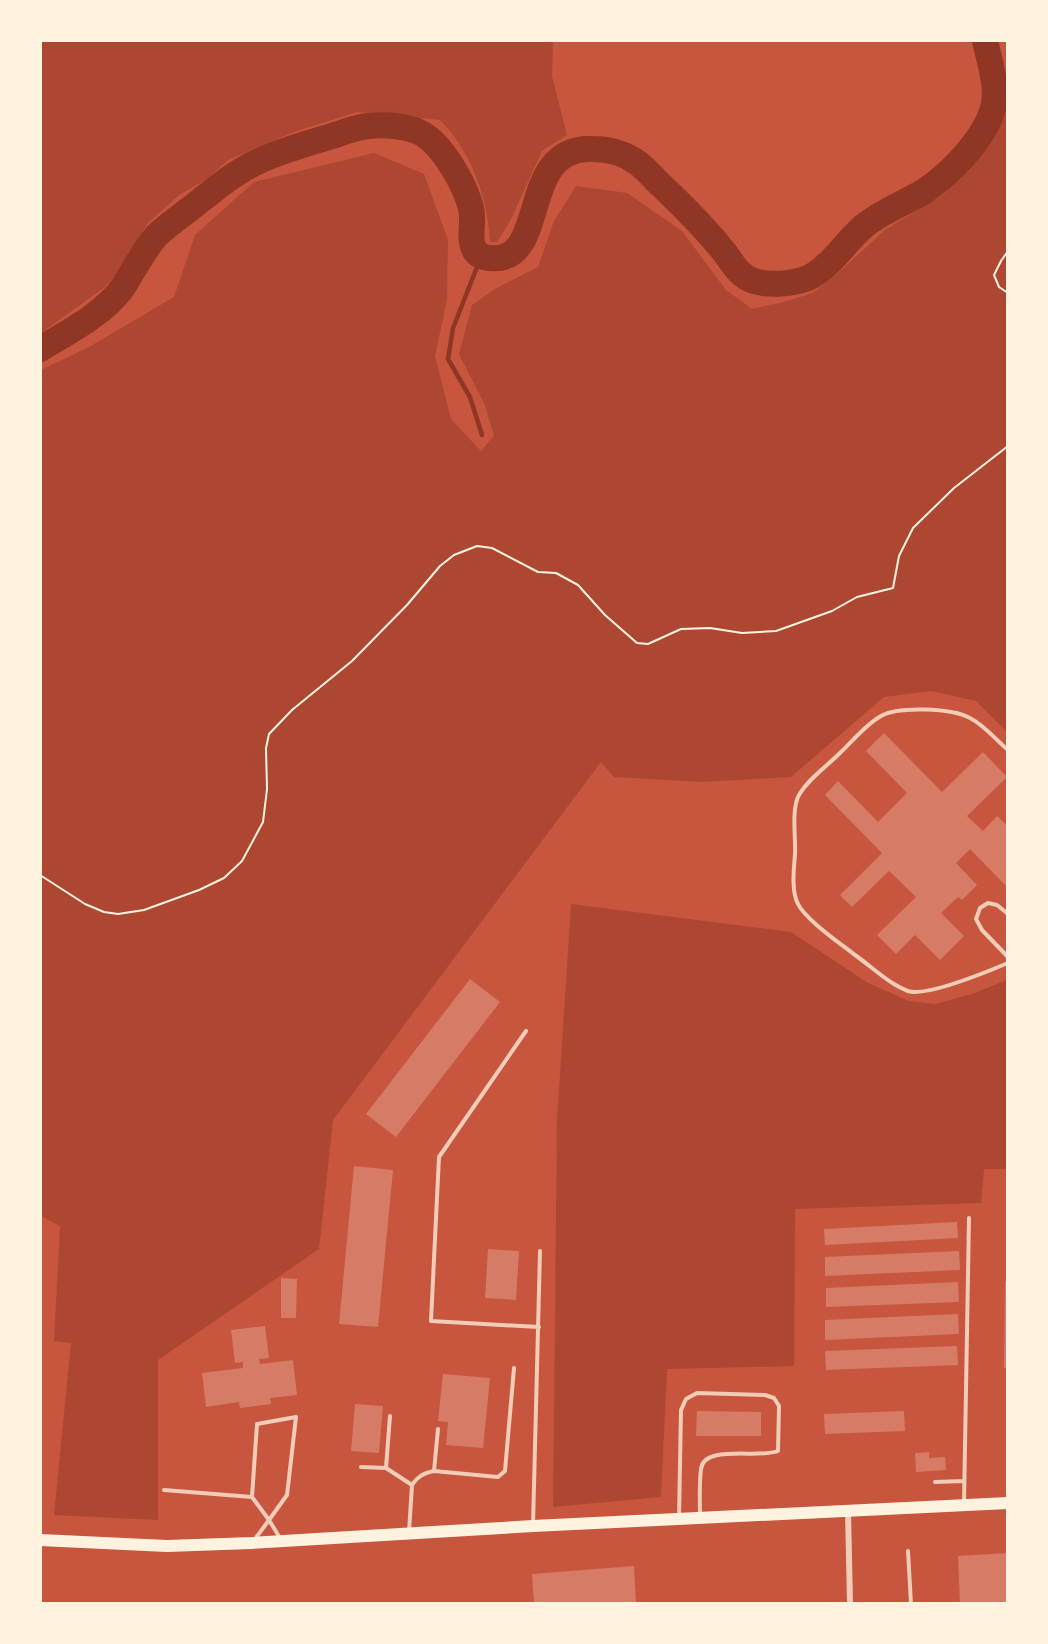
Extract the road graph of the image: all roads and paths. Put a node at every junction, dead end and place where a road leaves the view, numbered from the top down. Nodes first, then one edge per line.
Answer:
1 (1008, 251) edge
2 (1008, 293) edge
3 (1008, 446) edge
4 (1008, 750) edge
5 (40, 875) edge
6 (1008, 914) edge
7 (1008, 957) edge
8 (1008, 963) edge
9 (526, 1031) dead end
10 (969, 1218) dead end
11 (540, 1251) dead end
12 (538, 1326) junction
13 (514, 1368) dead end
14 (390, 1416) dead end
15 (438, 1429) dead end
16 (361, 1467) dead end
17 (386, 1468) junction
18 (434, 1471) junction
19 (964, 1481) junction
20 (934, 1482) dead end
21 (412, 1485) junction
22 (164, 1490) dead end
23 (252, 1497) junction
24 (1008, 1503) edge
25 (964, 1505) junction
26 (848, 1511) junction
27 (700, 1518) junction
28 (679, 1519) junction
29 (269, 1520) junction
30 (533, 1526) junction
31 (409, 1533) junction
32 (40, 1540) edge
33 (282, 1541) junction
34 (251, 1543) junction
35 (908, 1551) dead end
36 (850, 1604) edge
37 (911, 1604) edge

1 - 2 path
3 - 5 path
4 - 8 lane
6 - 7 lane
9 - 12 lane
10 - 19 lane
11 - 12 lane
12 - 30 lane
13 - 18 lane
14 - 17 lane
15 - 18 lane
16 - 17 lane
17 - 21 lane
18 - 21 lane
19 - 20 lane
19 - 25 lane
21 - 31 lane
22 - 23 lane
23 - 29 lane
23 - 29 lane
24 - 25 main road
25 - 26 main road
26 - 27 main road
26 - 36 street
27 - 28 main road
27 - 28 lane
28 - 30 main road
29 - 33 lane
29 - 34 lane
30 - 31 main road
31 - 33 main road
32 - 34 main road
33 - 34 main road
35 - 37 lane

